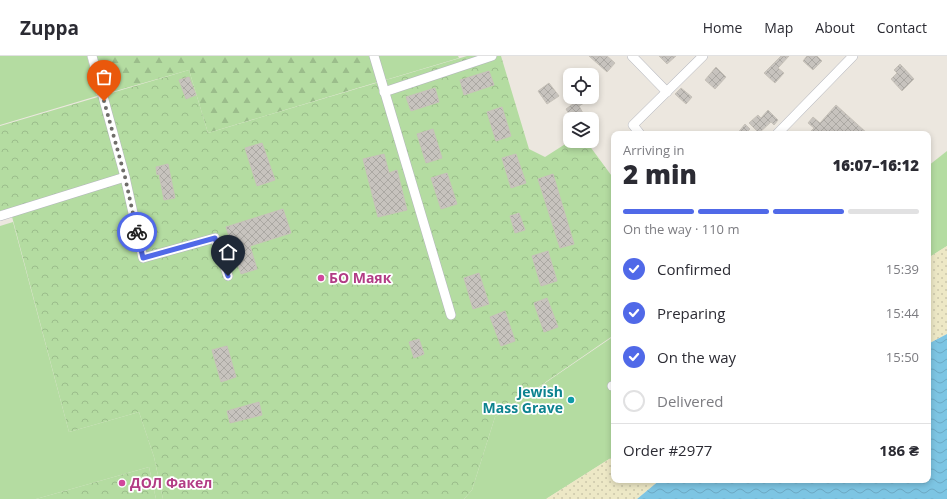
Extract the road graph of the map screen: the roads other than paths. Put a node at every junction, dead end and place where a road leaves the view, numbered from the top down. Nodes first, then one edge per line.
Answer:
1 (92, 56) edge
2 (374, 56) edge
3 (492, 56) edge
4 (632, 56) edge
5 (703, 56) edge
6 (853, 56) edge
7 (467, 60) edge
8 (384, 92) junction
9 (667, 92) junction
10 (638, 131) edge
11 (780, 131) edge
12 (125, 177) junction
13 (0, 216) edge
14 (228, 276) dead end
15 (451, 315) dead end

1 - 12 street
2 - 8 street
3 - 7 street
4 - 9 street
5 - 9 street
6 - 11 street
7 - 8 street
8 - 15 street
9 - 10 street
12 - 13 street
12 - 14 street

